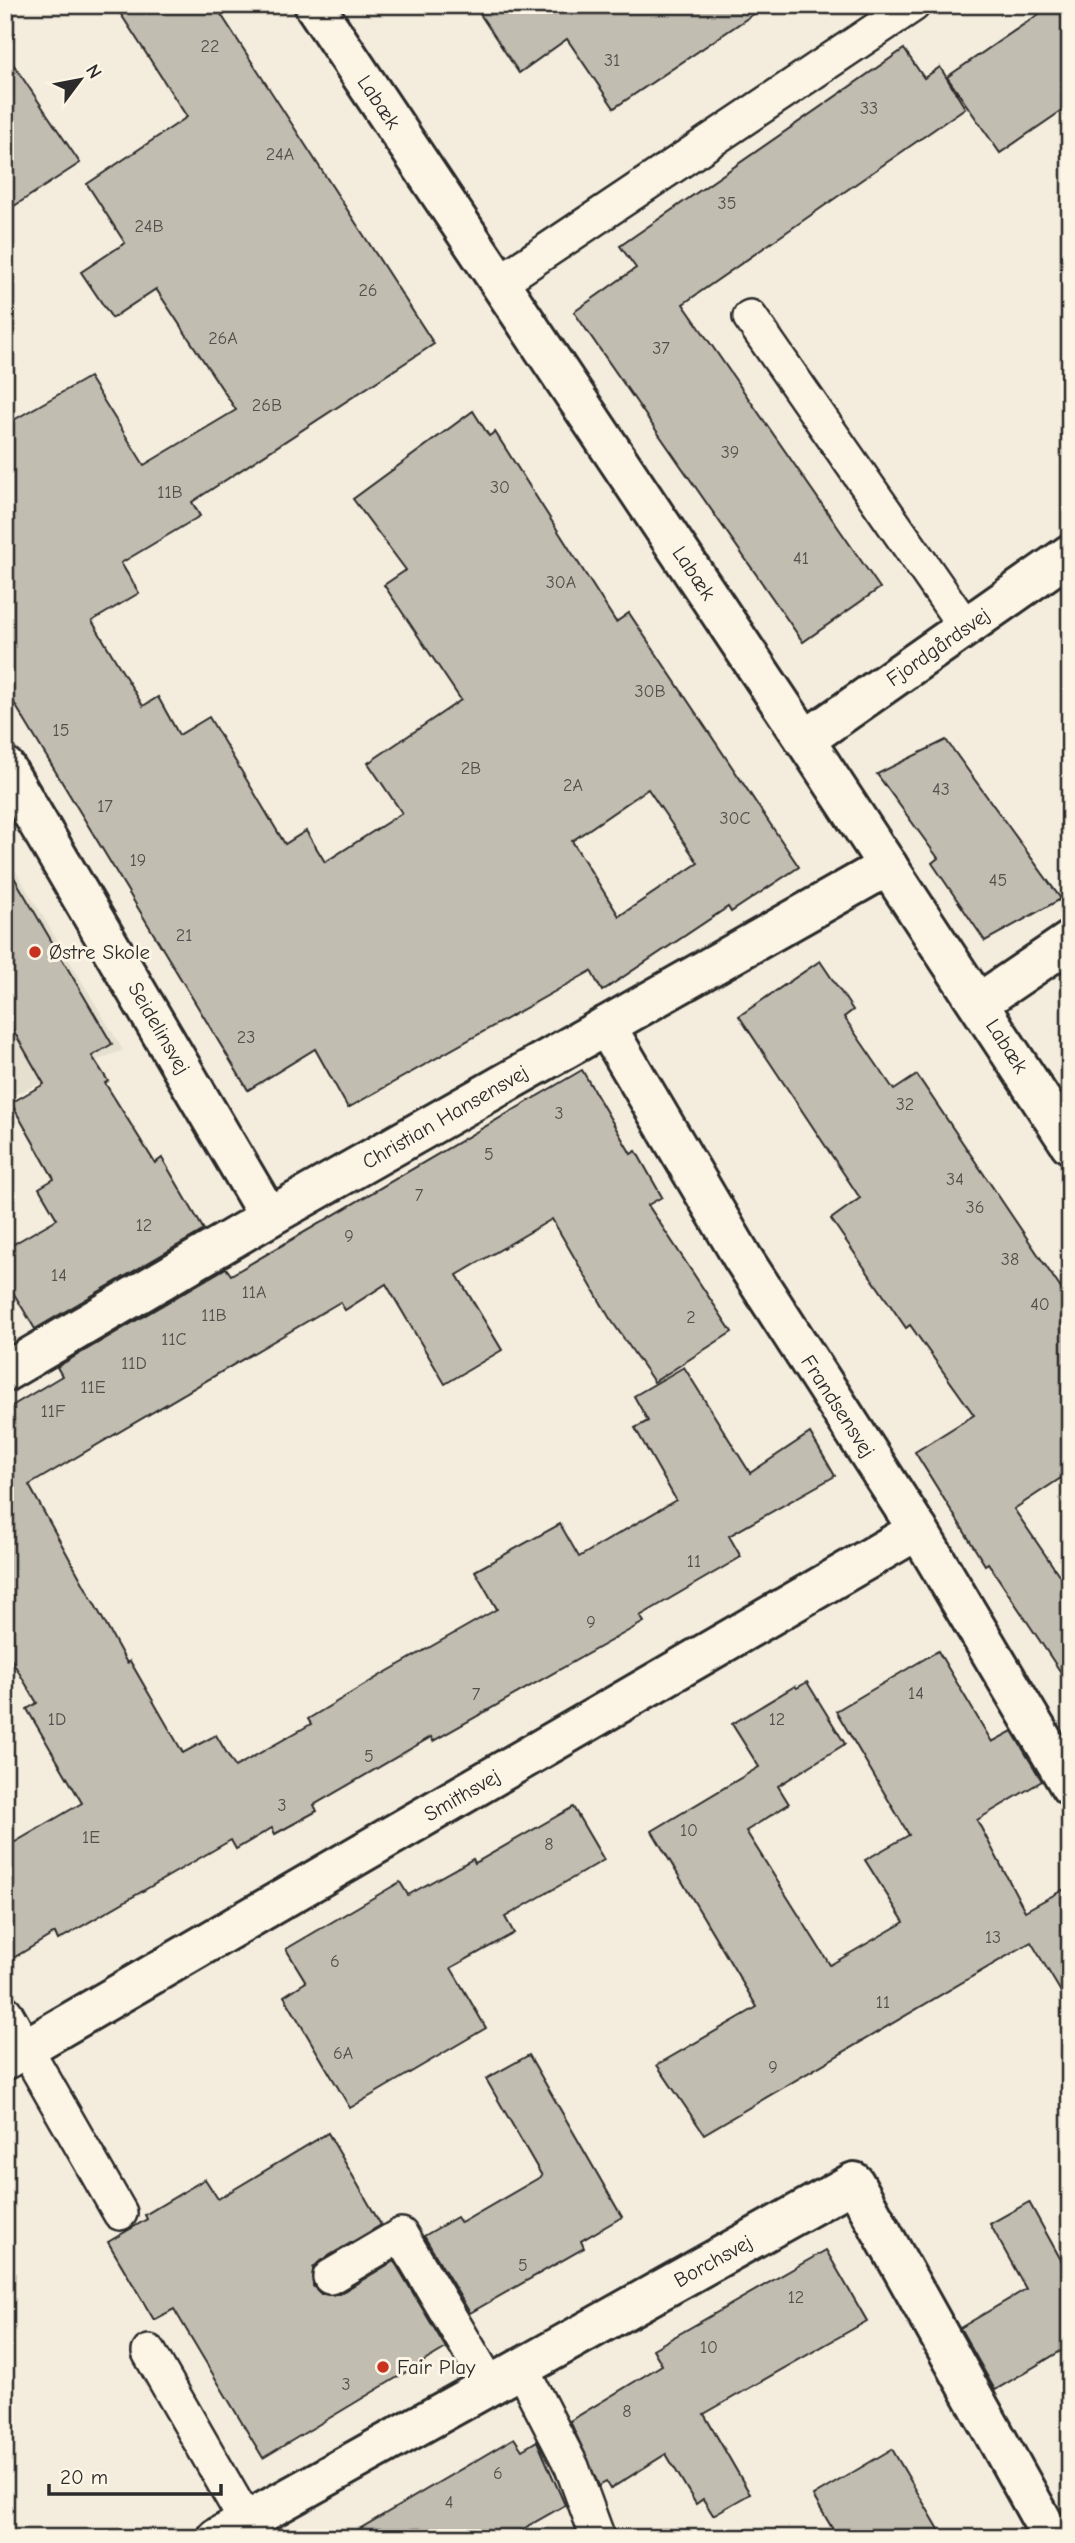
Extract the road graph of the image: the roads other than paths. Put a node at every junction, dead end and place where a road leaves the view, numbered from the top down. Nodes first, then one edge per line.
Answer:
1 (314, 5) edge
2 (913, 5) edge
3 (500, 282) junction
4 (750, 317) dead end
5 (1070, 554) edge
6 (965, 628) junction
7 (805, 740) junction
8 (5, 767) edge
9 (888, 866) junction
10 (1070, 941) edge
11 (979, 1003) junction
12 (606, 1026) junction
13 (1070, 1144) edge
14 (269, 1217) junction
15 (5, 1372) edge
16 (918, 1530) junction
17 (1070, 1787) edge
18 (5, 2012) edge
19 (16, 2054) edge
20 (120, 2213) dead end
21 (330, 2277) dead end
22 (149, 2352) dead end
23 (506, 2377) junction
24 (232, 2529) edge
25 (598, 2538) edge
26 (1052, 2538) edge

1 - 3 street, Labæk
2 - 3 lane
3 - 7 street, Labæk
4 - 6 lane
5 - 6 street, Fjordgårdsvej
6 - 7 street, Fjordgårdsvej
7 - 9 street, Labæk
8 - 14 street, Seidelinsvej
9 - 11 street, Labæk
9 - 12 street, Christian Hansensvej
10 - 11 street
11 - 13 street, Labæk
12 - 14 street, Christian Hansensvej
12 - 16 street, Frandsensvej
14 - 15 street, Christian Hansensvej
16 - 17 street, Frandsensvej
16 - 19 street, Smithsvej
18 - 19 lane
19 - 20 lane
21 - 23 lane
22 - 24 lane
23 - 24 street, Borchsvej
23 - 25 lane
23 - 26 street, Borchsvej

